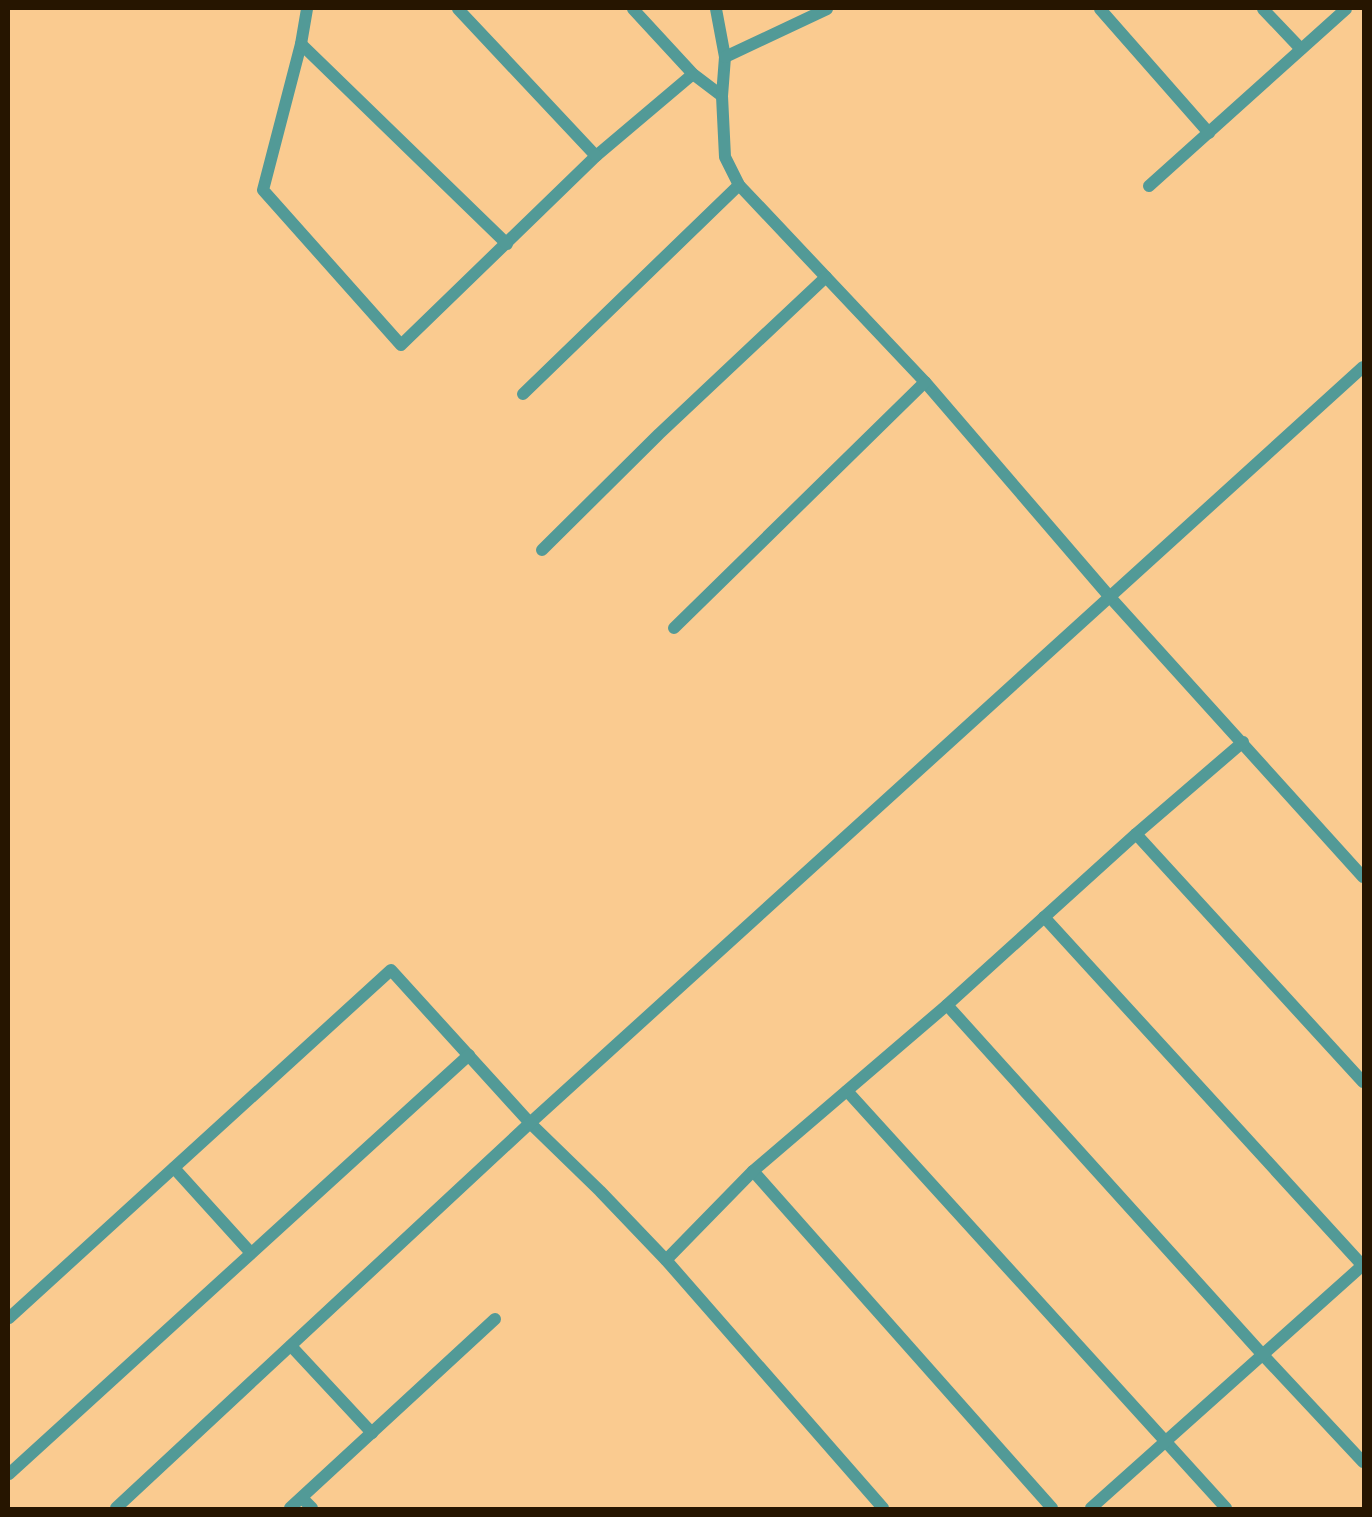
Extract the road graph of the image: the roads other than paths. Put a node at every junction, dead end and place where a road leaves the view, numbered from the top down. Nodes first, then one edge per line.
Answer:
1 (307, 9) edge
2 (458, 9) edge
3 (633, 9) edge
4 (716, 9) edge
5 (827, 9) edge
6 (1100, 9) edge
7 (1263, 9) edge
8 (1346, 9) edge
9 (301, 44) junction
10 (1301, 49) junction
11 (725, 57) junction
12 (693, 74) junction
13 (722, 96) junction
14 (1209, 132) junction
15 (596, 156) junction
16 (739, 185) junction
17 (1149, 186) dead end
18 (507, 244) junction
19 (826, 277) junction
20 (1363, 367) edge
21 (925, 382) junction
22 (523, 394) dead end
23 (542, 550) dead end
24 (1109, 596) junction
25 (674, 628) dead end
26 (1243, 742) junction
27 (1136, 834) junction
28 (1363, 877) edge
29 (1044, 917) junction
30 (948, 1005) junction
31 (468, 1055) junction
32 (1363, 1082) edge
33 (847, 1091) junction
34 (530, 1123) junction
35 (174, 1168) junction
36 (752, 1171) junction
37 (251, 1253) junction
38 (666, 1260) junction
39 (1363, 1266) edge
40 (9, 1318) edge
41 (495, 1318) dead end
42 (291, 1346) junction
43 (1262, 1354) junction
44 (372, 1433) junction
45 (1166, 1443) junction
46 (1363, 1462) edge
47 (9, 1474) edge
48 (302, 1498) junction
49 (116, 1508) edge
50 (290, 1508) edge
51 (312, 1508) edge
52 (883, 1508) edge
53 (1052, 1508) edge
54 (1091, 1508) edge
55 (1226, 1508) edge

1 - 9 street
2 - 15 street
3 - 12 street
4 - 11 street
5 - 11 street
6 - 14 street
7 - 10 street
8 - 10 street
9 - 18 street
9 - 18 street
10 - 14 street
11 - 13 street
12 - 13 street
12 - 15 street
13 - 16 street
14 - 17 street
15 - 18 street
16 - 19 street
16 - 22 street
19 - 21 street
19 - 23 street
20 - 24 street
21 - 24 street
21 - 25 street
24 - 26 street
24 - 34 street
26 - 27 street
26 - 28 street
27 - 29 street
27 - 32 street
29 - 30 street
29 - 39 street
30 - 33 street
30 - 43 street
31 - 34 street
31 - 35 street
31 - 37 street
33 - 36 street
33 - 45 street
34 - 38 street
34 - 42 street
35 - 37 street
35 - 40 street
36 - 38 street
36 - 53 street
37 - 47 street
38 - 52 street
39 - 43 street
41 - 44 street
42 - 44 street
42 - 49 street
43 - 45 street
43 - 46 street
44 - 48 street
45 - 54 street
45 - 55 street
48 - 50 street
48 - 51 street

